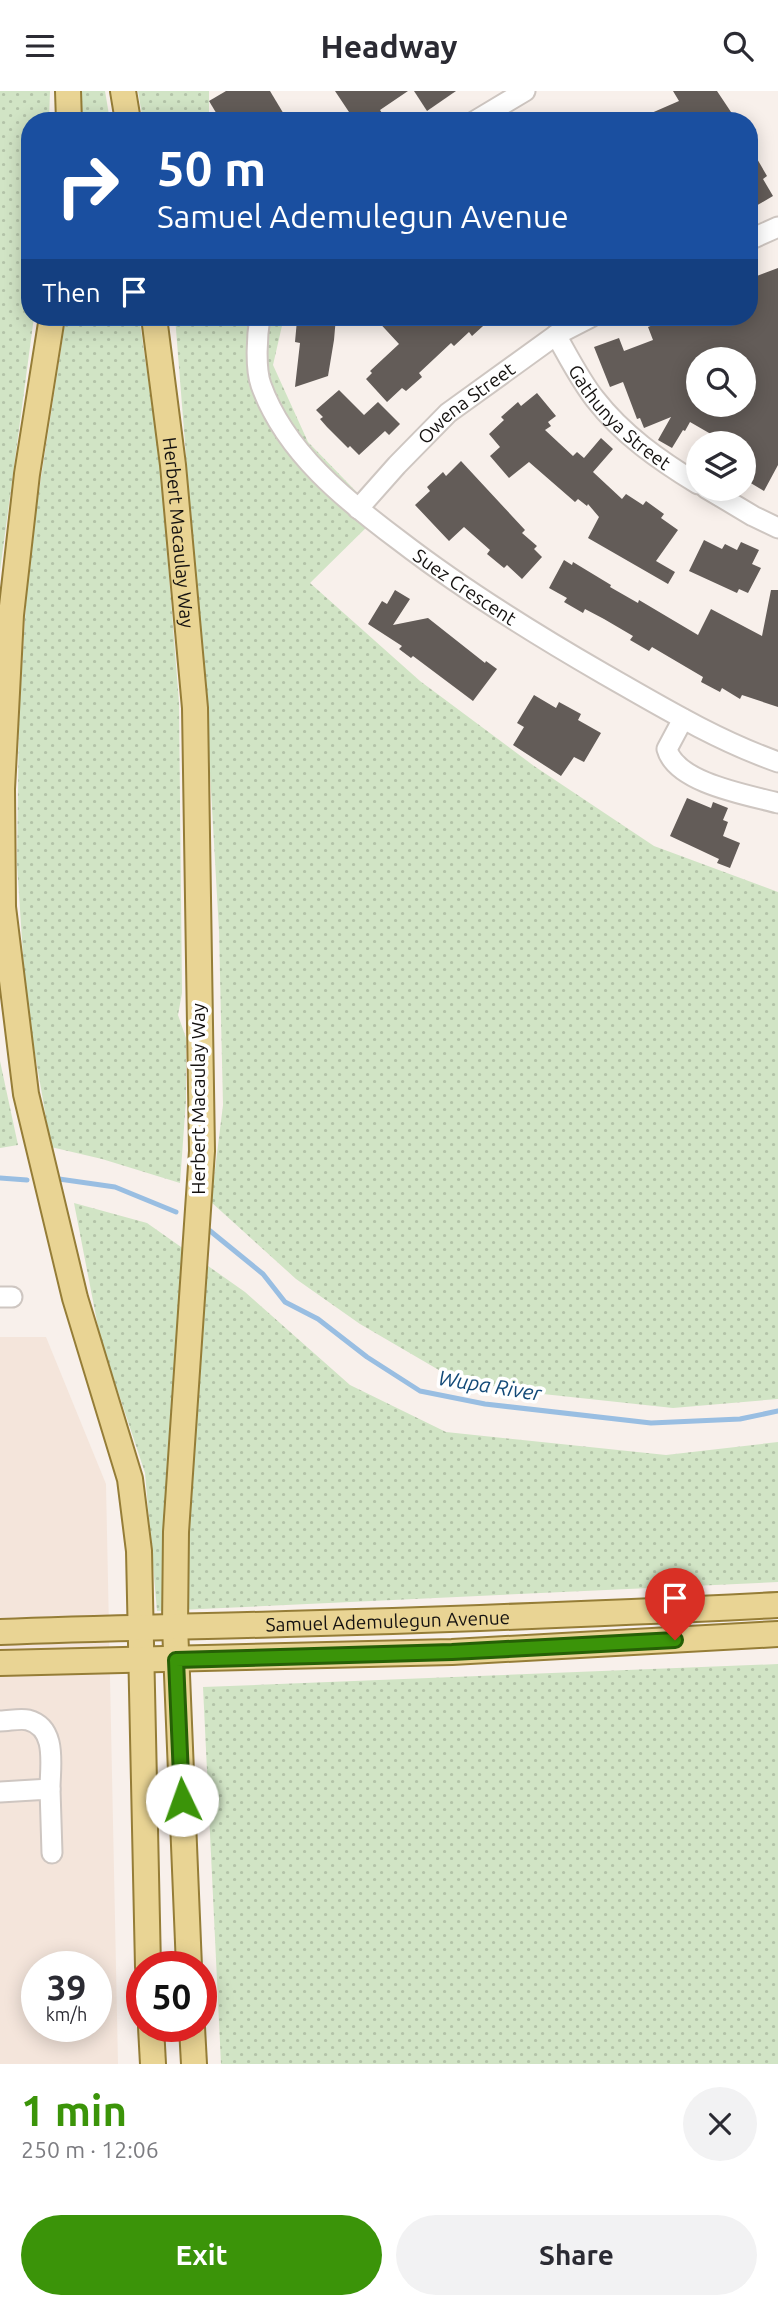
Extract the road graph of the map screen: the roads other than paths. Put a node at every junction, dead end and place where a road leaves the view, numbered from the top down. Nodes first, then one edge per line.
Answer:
1 (68, 91) edge
2 (123, 91) edge
3 (525, 91) edge
4 (69, 112) edge
5 (126, 112) edge
6 (490, 112) edge
7 (778, 227) edge
8 (758, 236) edge
9 (51, 326) edge
10 (156, 326) edge
11 (259, 326) edge
12 (573, 326) edge
13 (555, 335) junction
14 (686, 476) edge
15 (727, 501) edge
16 (358, 509) junction
17 (778, 528) edge
18 (683, 719) junction
19 (778, 762) edge
20 (778, 803) edge
21 (778, 1605) edge
22 (140, 1626) junction
23 (175, 1626) junction
24 (0, 1632) edge
25 (778, 1634) edge
26 (141, 1660) junction
27 (176, 1660) junction
28 (0, 1663) edge
29 (0, 1721) edge
30 (50, 1789) junction
31 (0, 1792) edge
32 (52, 1853) dead end
33 (148, 1951) edge
34 (188, 1951) edge
35 (152, 2042) edge
36 (193, 2042) edge
37 (153, 2064) edge
38 (194, 2064) edge

1 - 4 main road
2 - 5 main road
3 - 6 street
7 - 8 street
9 - 22 main road
10 - 23 main road, Herbert Macaulay Way
11 - 16 street, Suez Crescent
12 - 13 street, Owena Street
13 - 14 street, Gathunya Street
13 - 16 street, Owena Street
15 - 17 street
16 - 18 street, Suez Crescent
18 - 19 street, Suez Crescent
18 - 20 street
21 - 23 main road, Samuel Ademulegun Avenue
22 - 23 main road, Samuel Ademulegun Avenue
22 - 24 main road, Samuel Ademulegun Avenue
22 - 26 main road
23 - 27 main road, Herbert Macaulay Way
25 - 27 main road, Samuel Ademulegun Avenue
26 - 27 main road, Samuel Ademulegun Avenue
26 - 28 main road, Samuel Ademulegun Avenue
26 - 33 main road
27 - 34 main road, Herbert Macaulay Way
29 - 30 street
30 - 31 street
30 - 32 street
35 - 37 main road
36 - 38 main road

